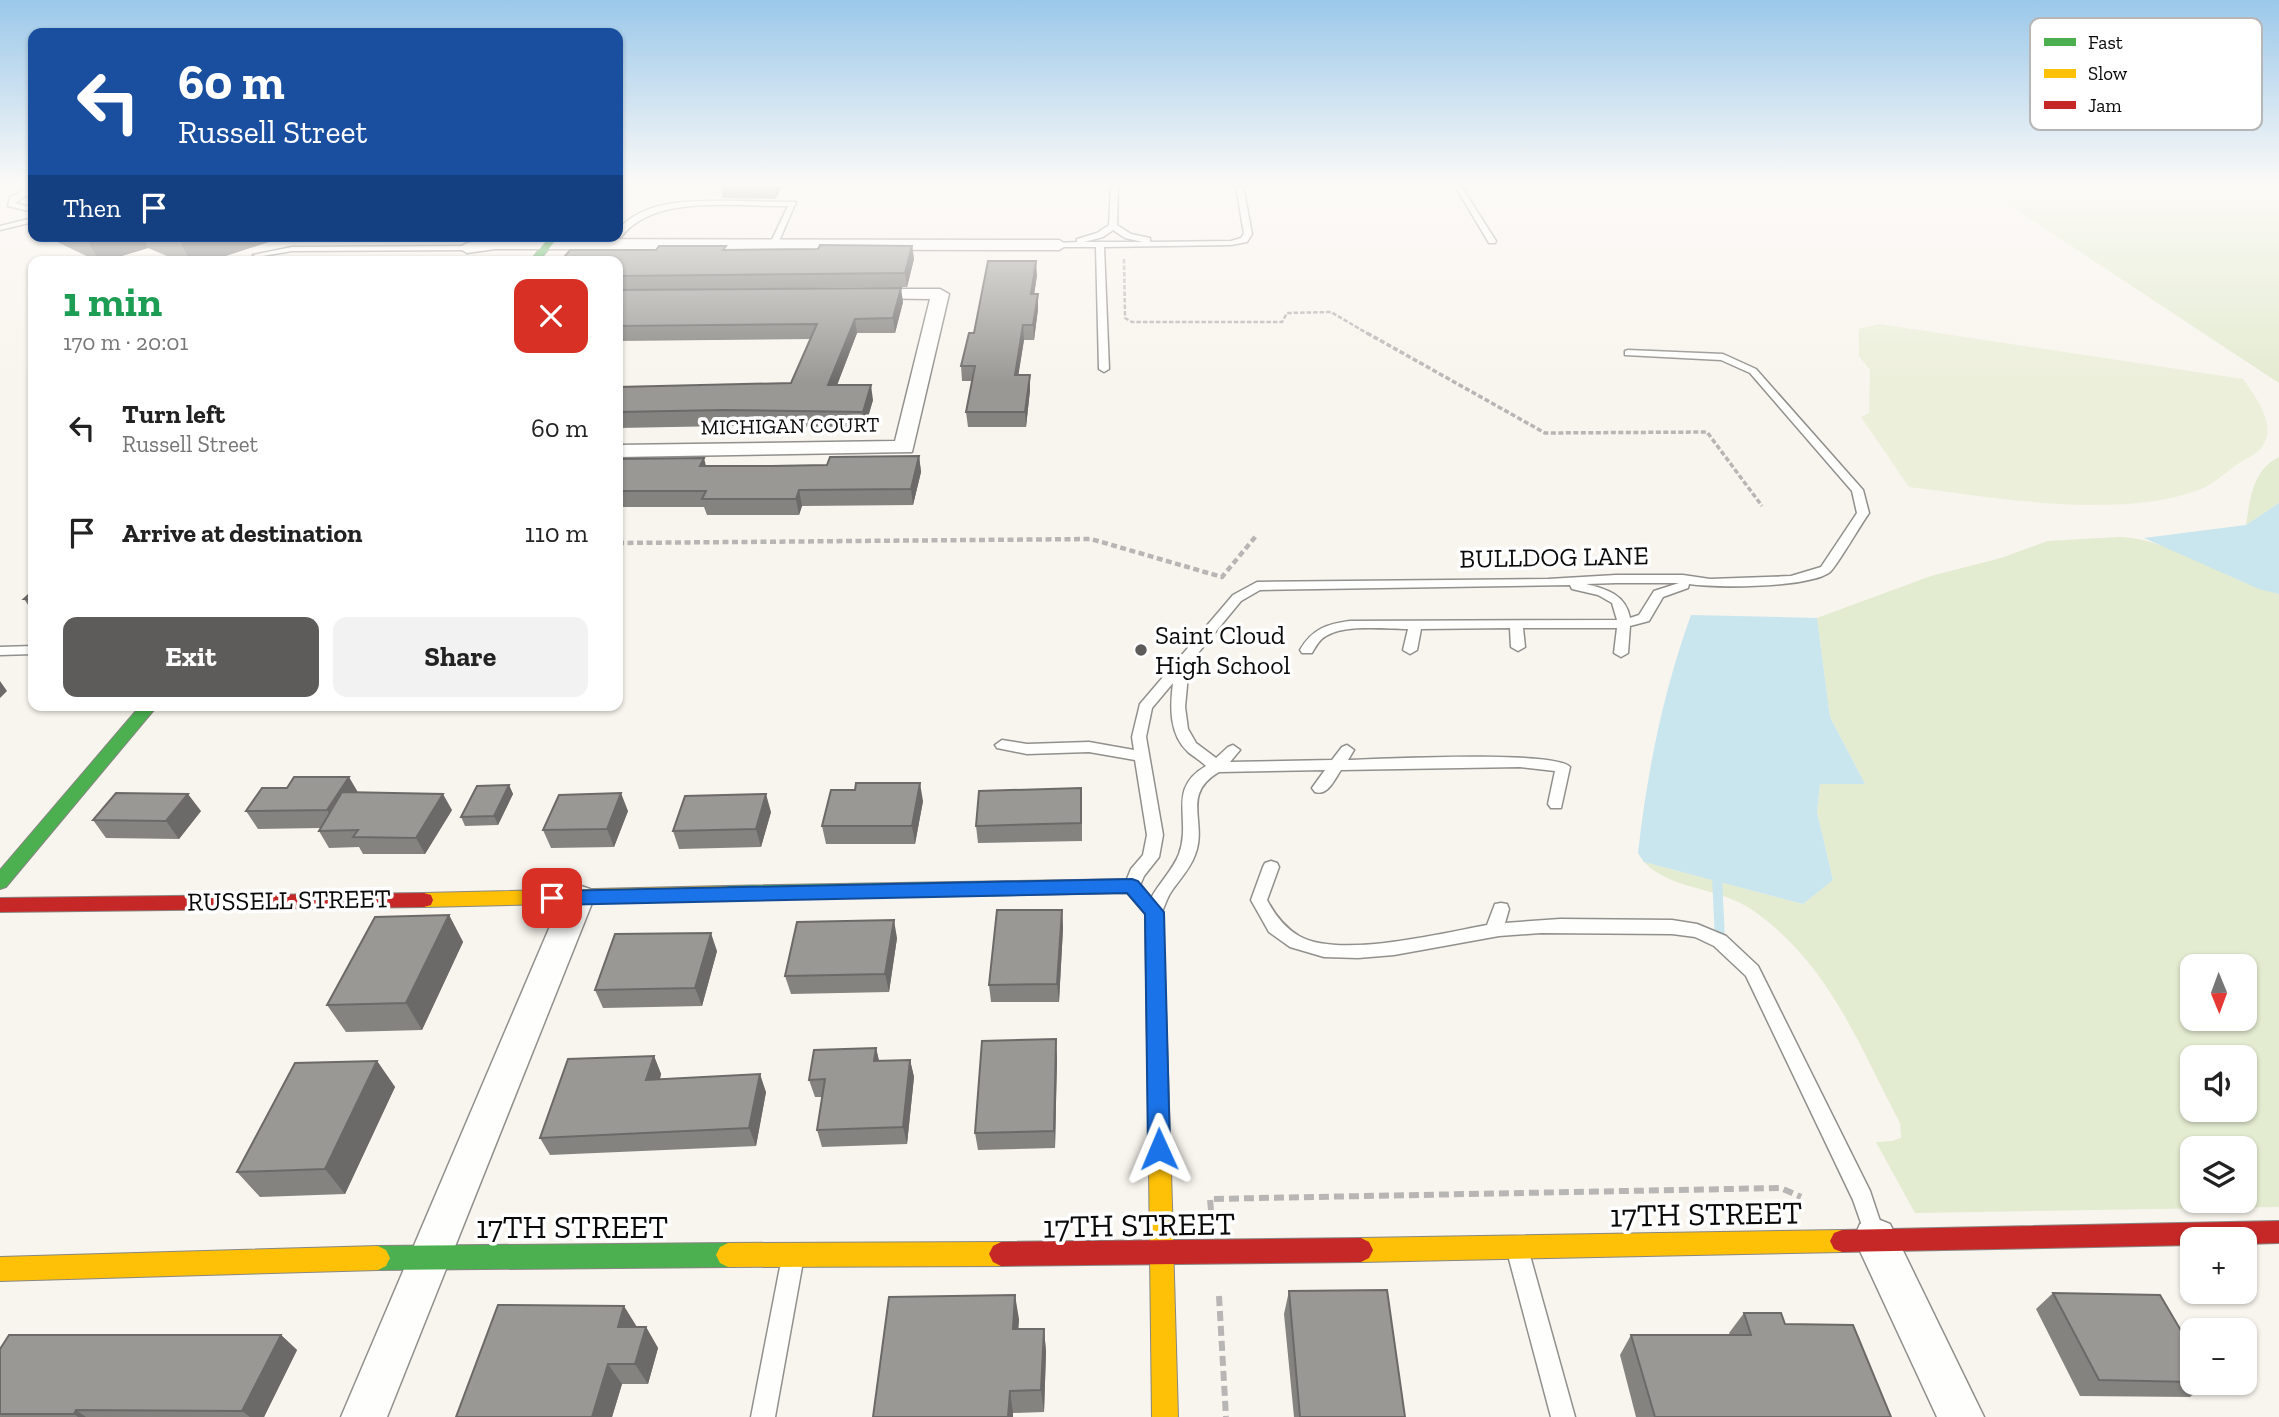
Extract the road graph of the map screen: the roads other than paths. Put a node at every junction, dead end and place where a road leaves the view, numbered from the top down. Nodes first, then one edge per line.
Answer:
1 (274, 252) edge
2 (1100, 252) edge
3 (257, 255) dead end
4 (846, 295) edge
5 (1628, 352) dead end
6 (1104, 369) dead end
7 (623, 451) edge
8 (1548, 583) junction
9 (1710, 583) junction
10 (1416, 624) junction
11 (1516, 624) junction
12 (1625, 624) junction
13 (1518, 647) dead end
14 (28, 650) edge
15 (1307, 650) dead end
16 (1410, 650) dead end
17 (0, 652) edge
18 (1621, 653) dead end
19 (1182, 663) junction
20 (145, 711) edge
21 (1003, 745) dead end
22 (1233, 750) dead end
23 (1347, 750) dead end
24 (1142, 756) junction
25 (1334, 766) junction
26 (1216, 767) junction
27 (1320, 788) dead end
28 (1556, 804) dead end
29 (1271, 867) dead end
30 (0, 882) edge
31 (1132, 886) junction
32 (578, 898) junction
33 (0, 905) edge
34 (1501, 909) dead end
35 (1154, 912) junction
36 (1493, 932) junction
37 (2279, 1232) edge
38 (1875, 1238) junction
39 (1517, 1246) junction
40 (1161, 1254) junction
41 (793, 1255) junction
42 (432, 1256) junction
43 (0, 1269) edge
44 (364, 1417) edge
45 (763, 1417) edge
46 (1165, 1417) edge
47 (1563, 1417) edge
48 (1961, 1417) edge

1 - 3 lane
2 - 6 lane
4 - 7 street, MICHIGAN COURT
5 - 9 lane, BULLDOG LANE
8 - 9 lane, BULLDOG LANE
8 - 12 lane
8 - 19 lane, BULLDOG LANE
9 - 12 lane
10 - 11 lane
10 - 15 lane
10 - 16 lane
11 - 12 lane
11 - 13 lane
12 - 18 lane
14 - 17 lane
19 - 24 lane, BULLDOG LANE
19 - 26 lane
20 - 30 street
21 - 24 lane
22 - 26 lane
23 - 25 lane
24 - 31 lane, BULLDOG LANE
25 - 26 lane
25 - 27 lane
25 - 28 lane
26 - 35 lane
29 - 36 lane
31 - 32 street, RUSSELL STREET
31 - 35 street
32 - 33 street, RUSSELL STREET
32 - 42 street
34 - 36 lane
35 - 40 street
36 - 38 lane
37 - 38 street, 17TH STREET
38 - 39 street, 17TH STREET
38 - 48 street
39 - 40 street, 17TH STREET
39 - 47 lane
40 - 41 street, 17TH STREET
40 - 46 street
41 - 42 street, 17TH STREET
41 - 45 lane
42 - 43 street, 17TH STREET
42 - 44 street

